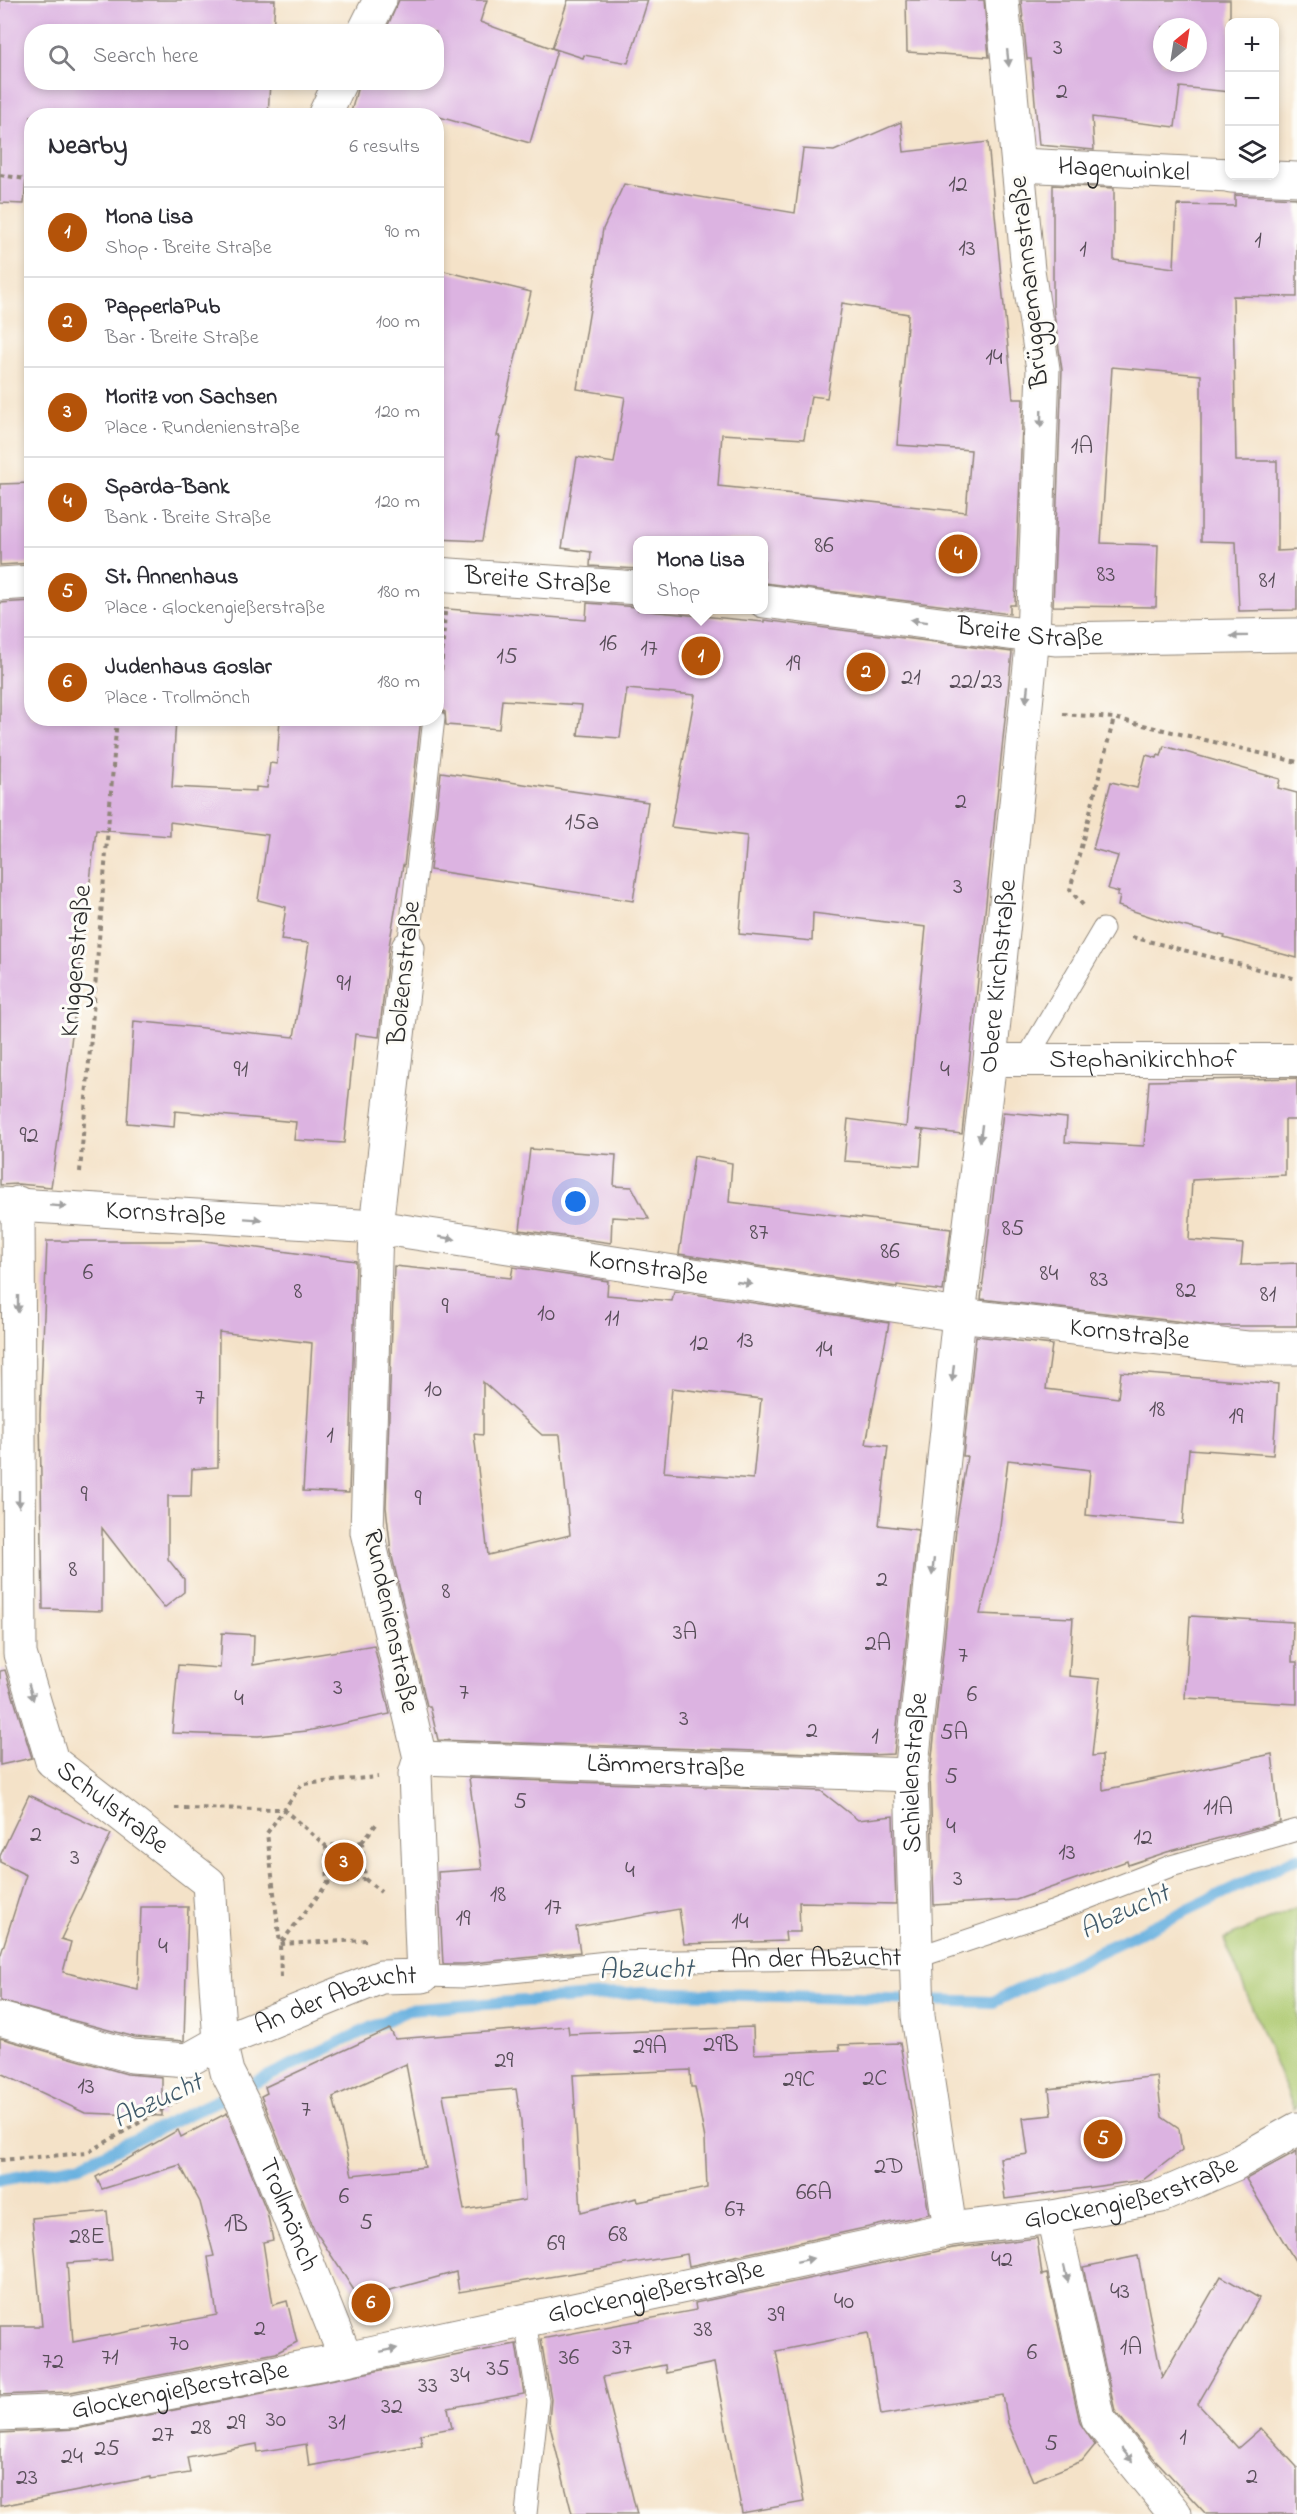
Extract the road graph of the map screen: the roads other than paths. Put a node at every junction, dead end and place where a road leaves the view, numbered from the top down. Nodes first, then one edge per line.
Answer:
1 (380, 0) edge
2 (1002, 0) edge
3 (368, 24) edge
4 (336, 90) edge
5 (328, 108) edge
6 (1019, 165) junction
7 (1225, 176) edge
8 (1279, 178) edge
9 (1297, 179) edge
10 (444, 574) edge
11 (24, 582) edge
12 (0, 584) edge
13 (633, 588) edge
14 (768, 603) edge
15 (1297, 635) edge
16 (1033, 636) junction
17 (433, 726) edge
18 (1103, 929) road end
19 (408, 948) joint
20 (1027, 1058) junction
21 (990, 1060) junction
22 (1297, 1060) edge
23 (9, 1204) edge
24 (376, 1227) junction
25 (959, 1315) junction
26 (1297, 1348) edge
27 (418, 1766) junction
28 (911, 1775) junction
29 (1297, 1830) edge
30 (916, 1970) junction
31 (423, 1976) junction
32 (0, 2019) edge
33 (224, 2057) junction
34 (1297, 2129) edge
35 (1053, 2217) junction
36 (950, 2229) junction
37 (525, 2321) junction
38 (346, 2360) junction
39 (0, 2414) edge
40 (526, 2514) edge
41 (1175, 2514) edge

1 - 3 street
2 -> 6 street, Brüggemannstraße
4 - 5 street
6 - 7 street, Hagenwinkel
6 -> 16 street, Brüggemannstraße
8 - 9 street, Hagenwinkel
10 - 13 street, Breite Straße
11 - 12 street
16 -> 14 street, Breite Straße
15 -> 16 street, Breite Straße
16 -> 21 street, Obere Kirchstraße
17 - 19 lane, Bolzenstraße
18 - 20 lane
19 - 24 street, Bolzenstraße
20 - 21 street, Stephanikirchhof
20 - 22 street, Stephanikirchhof
21 -> 25 street, Obere Kirchstraße
23 -> 24 street, Kornstraße
23 -> 33 street, Schulstraße
24 -> 25 street, Kornstraße
24 - 27 street, Rundenienstraße
25 - 26 street, Kornstraße
25 -> 28 street, Schielenstraße
27 - 28 street, Lämmerstraße
27 - 31 street, Rundenienstraße
28 - 30 street, Schielenstraße
29 - 30 lane, An der Abzucht
30 - 31 lane, An der Abzucht
30 - 36 street, Schielenstraße
31 - 33 street, An der Abzucht
32 - 33 street, An der Abzucht
33 - 38 street, Trollmönch
34 - 35 street, Glockengießerstraße
35 - 36 street, Glockengießerstraße
35 -> 41 street
37 -> 36 street, Glockengießerstraße
38 -> 37 street, Glockengießerstraße
37 - 40 lane
38 - 39 street, Glockengießerstraße

